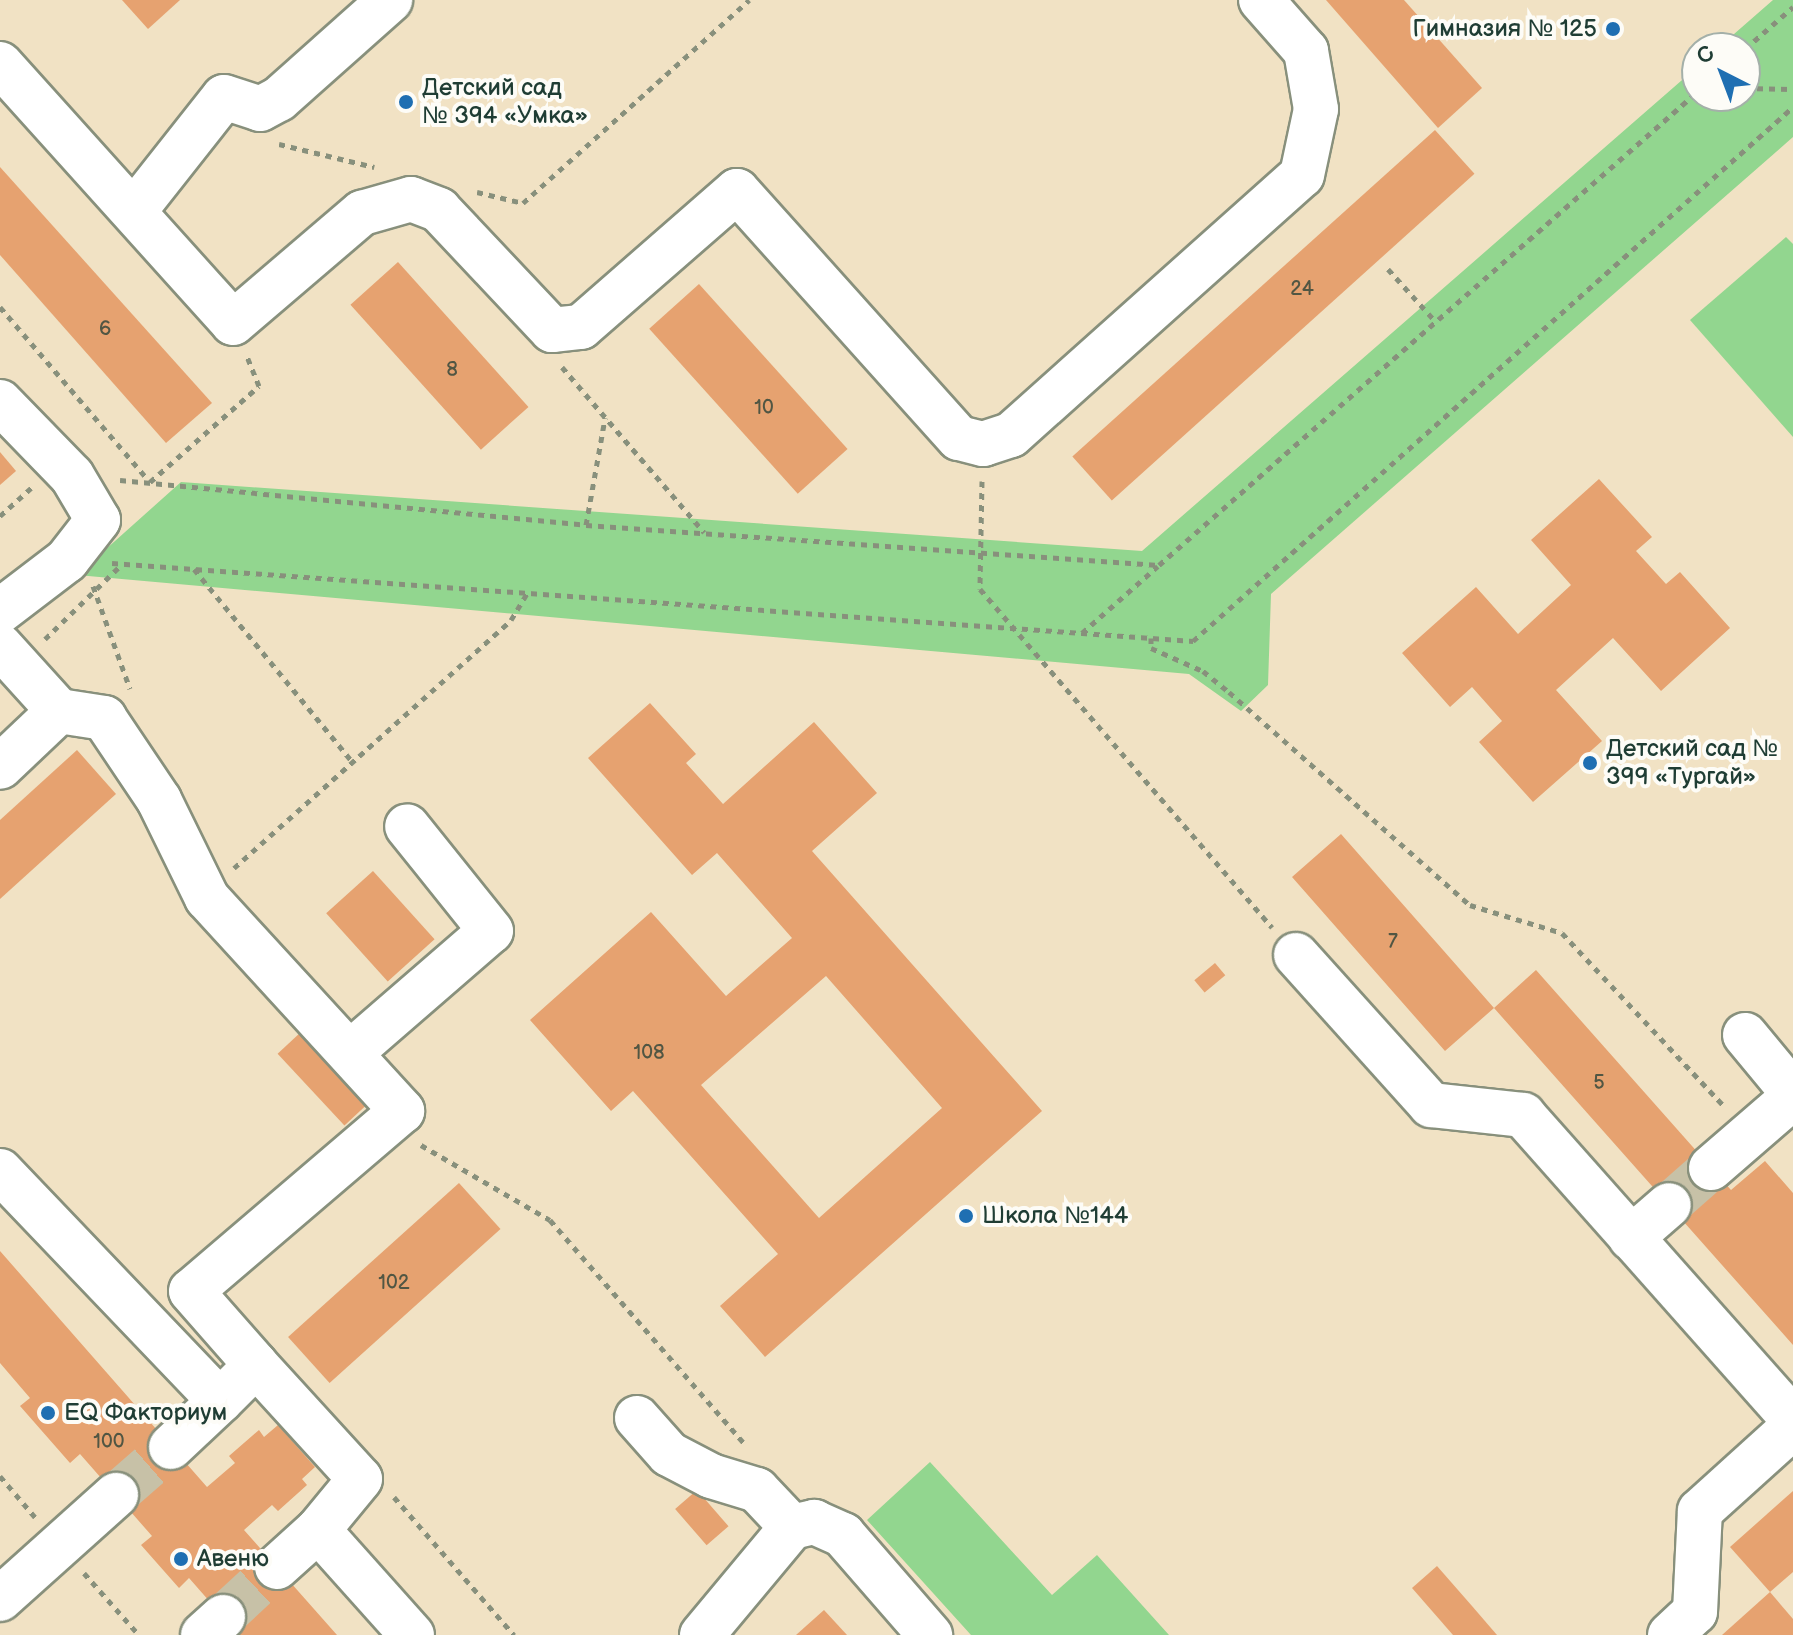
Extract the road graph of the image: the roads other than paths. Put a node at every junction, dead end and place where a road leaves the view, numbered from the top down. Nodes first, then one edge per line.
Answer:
1 (390, 0) edge
2 (1261, 0) edge
3 (0, 64) edge
4 (134, 211) junction
5 (0, 402) edge
6 (0, 611) edge
7 (9, 656) edge
8 (59, 711) junction
9 (0, 767) edge
10 (407, 826) dead end
11 (1296, 955) road end
12 (1745, 1035) dead end
13 (350, 1053) junction
14 (1793, 1095) edge
15 (1711, 1168) tunnel mouth
16 (0, 1171) edge
17 (1669, 1205) tunnel mouth
18 (1631, 1238) junction
19 (256, 1365) junction
20 (220, 1401) junction
21 (637, 1418) dead end
22 (1793, 1419) edge
23 (1793, 1427) edge
24 (171, 1447) tunnel mouth
25 (116, 1495) tunnel mouth
26 (792, 1527) junction
27 (318, 1530) junction
28 (277, 1567) tunnel mouth
29 (0, 1599) edge
30 (0, 1629) edge
31 (5, 1635) edge
32 (412, 1635) edge
33 (702, 1635) edge
34 (930, 1635) edge
35 (1670, 1635) edge

1 - 4 lane
2 - 4 lane
3 - 4 lane
5 - 6 lane
7 - 8 lane
8 - 9 lane
8 - 13 lane
10 - 13 lane
11 - 18 lane
12 - 14 lane
13 - 19 lane
14 - 15 lane
16 - 20 lane
17 - 18 lane
18 - 22 lane
19 - 20 lane
19 - 27 lane
20 - 24 lane
21 - 26 lane
23 - 35 lane
25 - 29 lane
26 - 33 lane
26 - 34 lane
27 - 28 lane
27 - 32 lane
30 - 31 lane

